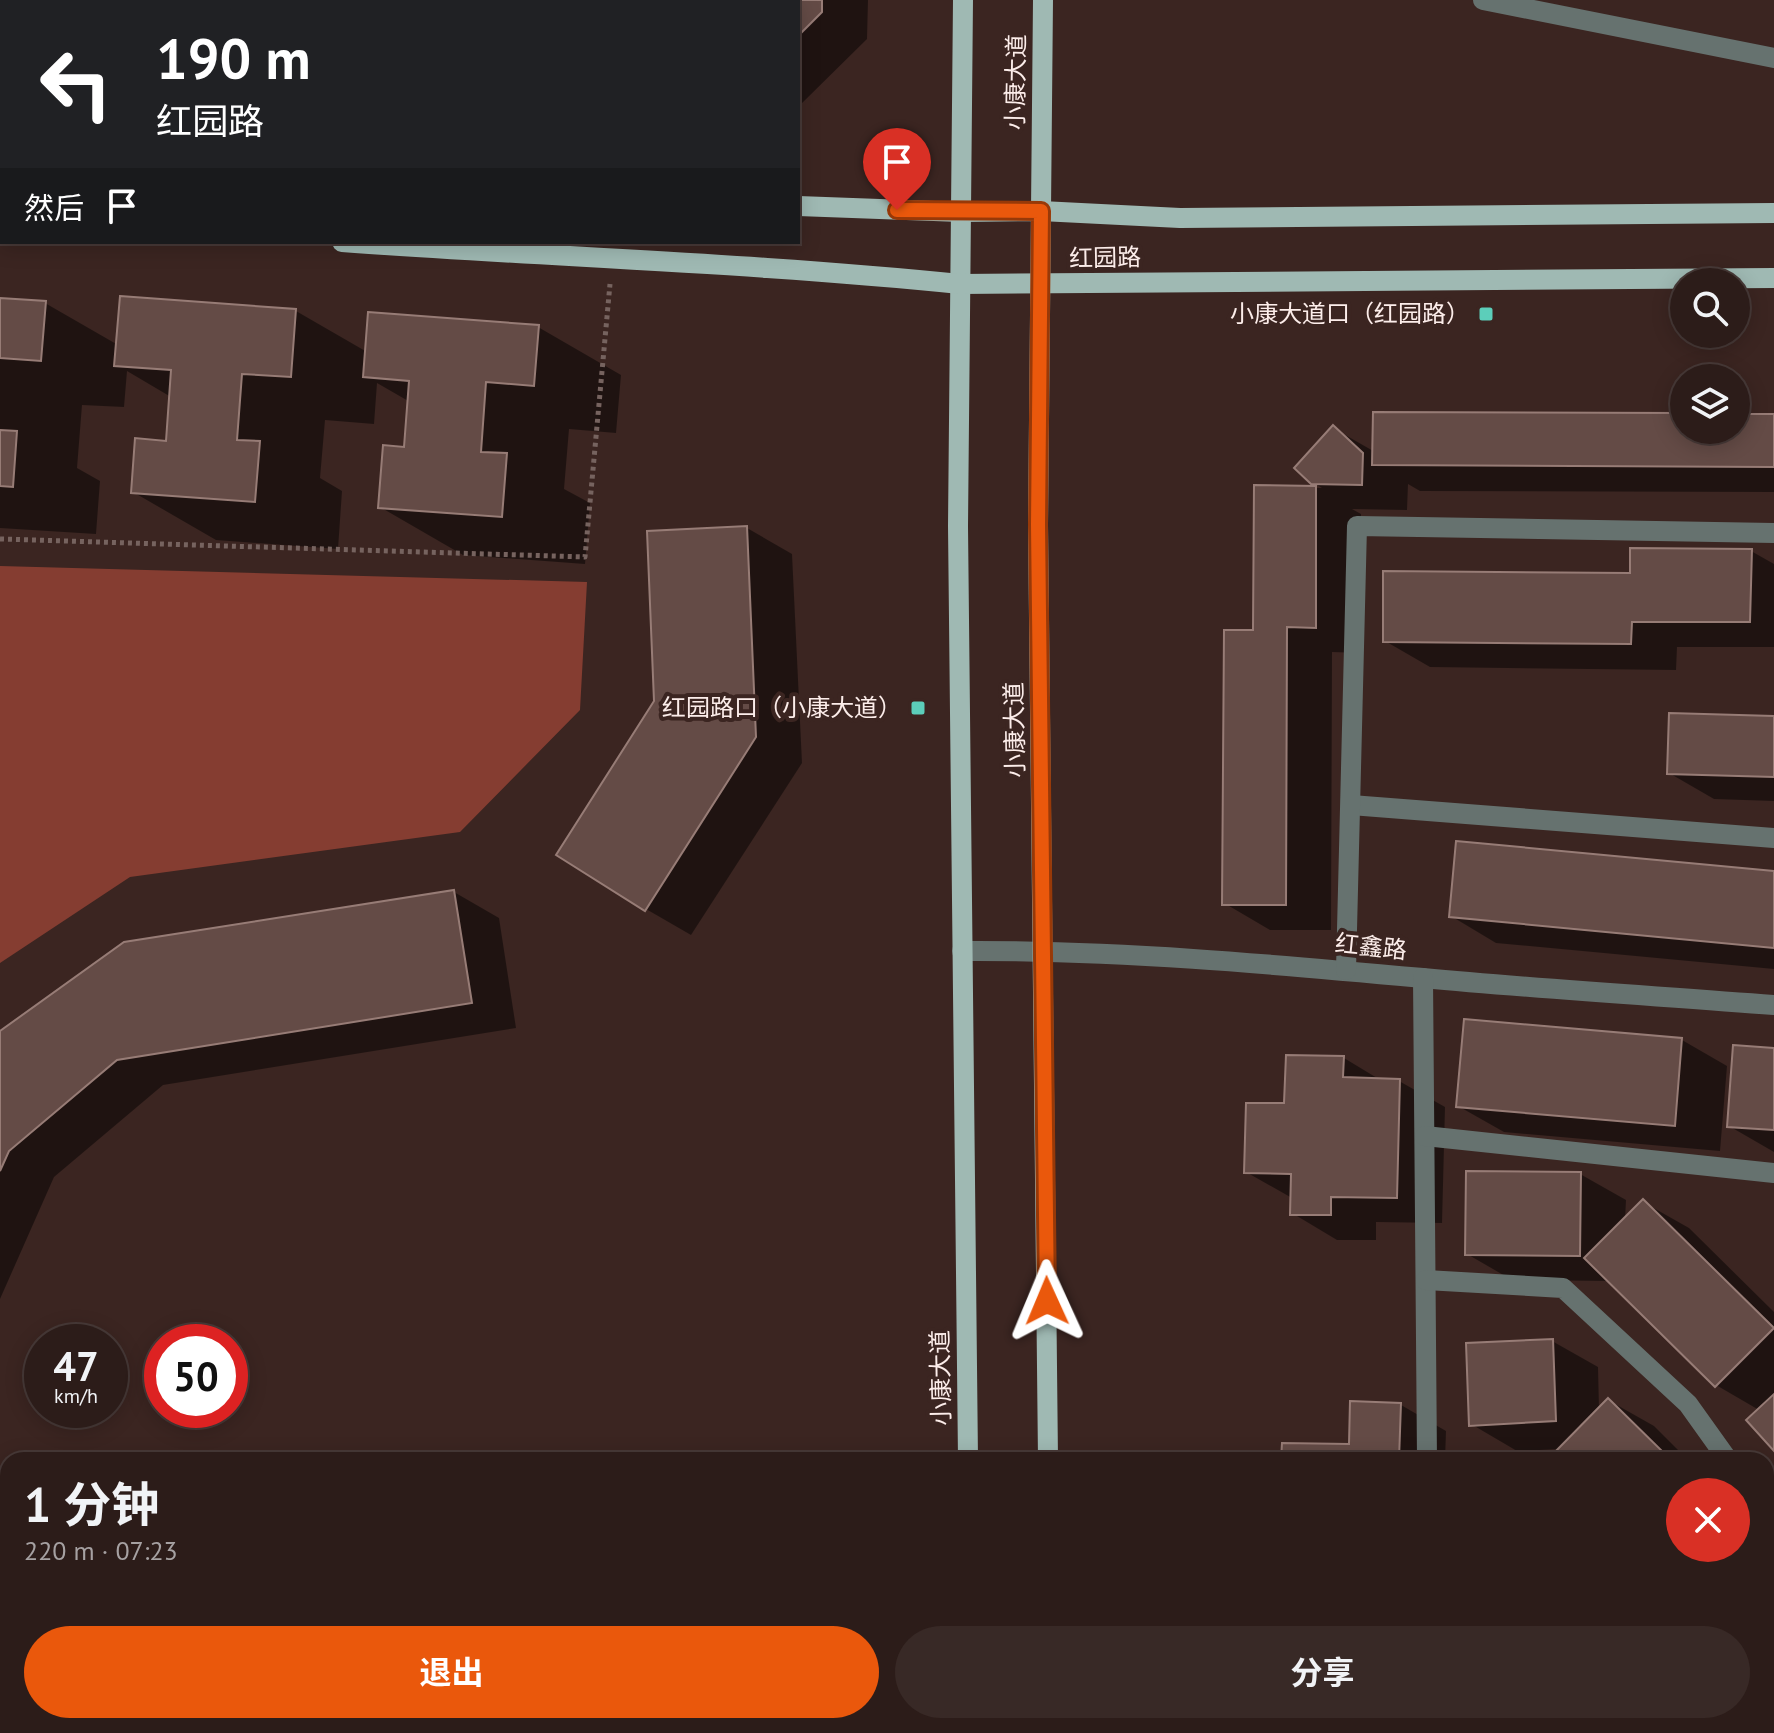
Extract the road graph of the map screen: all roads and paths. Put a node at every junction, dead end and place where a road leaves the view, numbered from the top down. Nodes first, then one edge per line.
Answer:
1 (963, 0) edge
2 (1043, 0) edge
3 (1483, 0) edge
4 (1774, 58) edge
5 (800, 206) edge
6 (1041, 211) junction
7 (961, 212) junction
8 (1774, 213) edge
9 (372, 244) edge
10 (612, 260) junction
11 (1774, 278) edge
12 (960, 284) junction
13 (1040, 285) junction
14 (1774, 533) edge
15 (0, 539) edge
16 (1351, 805) junction
17 (1774, 838) edge
18 (962, 951) junction
19 (1044, 951) junction
20 (1346, 970) junction
21 (1423, 978) junction
22 (1774, 1005) edge
23 (1425, 1136) junction
24 (1774, 1173) edge
25 (1426, 1280) junction
26 (968, 1452) edge
27 (1048, 1452) edge
28 (1427, 1452) edge
29 (1722, 1452) edge

1 - 7 main road, 小康大道
2 - 6 main road, 小康大道
3 - 4 street
5 - 7 main road, 红园路
6 - 7 main road, 红园路
6 - 8 main road, 红园路
6 - 13 main road, 小康大道
7 - 12 main road, 小康大道
9 - 10 main road, 红园路
10 - 12 main road, 红园路
10 - 15 path
11 - 13 main road, 红园路
12 - 13 main road, 红园路
12 - 18 main road, 小康大道
13 - 19 main road, 小康大道
14 - 16 street
16 - 17 street
16 - 20 street
18 - 19 street, 红鑫路
18 - 26 main road, 小康大道
19 - 20 street, 红鑫路
19 - 27 main road, 小康大道
20 - 21 street, 红鑫路
21 - 22 street, 红鑫路
21 - 23 street
23 - 24 street
23 - 25 street
25 - 28 street
25 - 29 street

